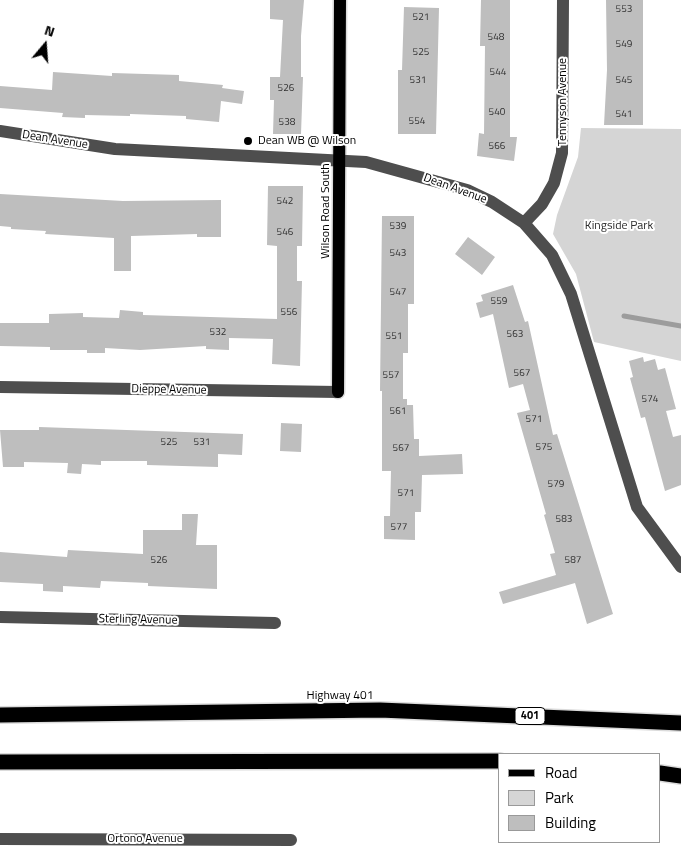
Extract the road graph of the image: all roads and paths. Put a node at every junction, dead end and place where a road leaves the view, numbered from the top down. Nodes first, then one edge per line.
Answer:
1 (340, 0) edge
2 (563, 0) edge
3 (0, 131) edge
4 (340, 160) junction
5 (524, 222) junction
6 (0, 387) edge
7 (338, 392) joint
8 (681, 567) edge
9 (0, 617) edge
10 (275, 623) dead end
11 (0, 715) edge
12 (681, 723) edge
13 (498, 761) edge
14 (0, 762) edge
15 (661, 766) edge
16 (681, 768) edge
17 (661, 773) edge
18 (681, 776) edge
19 (0, 839) edge
20 (291, 840) dead end

1 - 4 main road, Wilson Road South
2 - 5 street, Tennyson Avenue
3 - 4 street, Dean Avenue
4 - 5 street, Dean Avenue
4 - 7 main road, Wilson Road South
5 - 8 street, Dean Avenue
6 - 7 street, Dieppe Avenue
9 - 10 street, Sterling Avenue
11 - 12 highway, Highway 401 / 401
13 - 14 highway
15 - 16 highway
17 - 18 highway
19 - 20 street, Ortono Avenue

